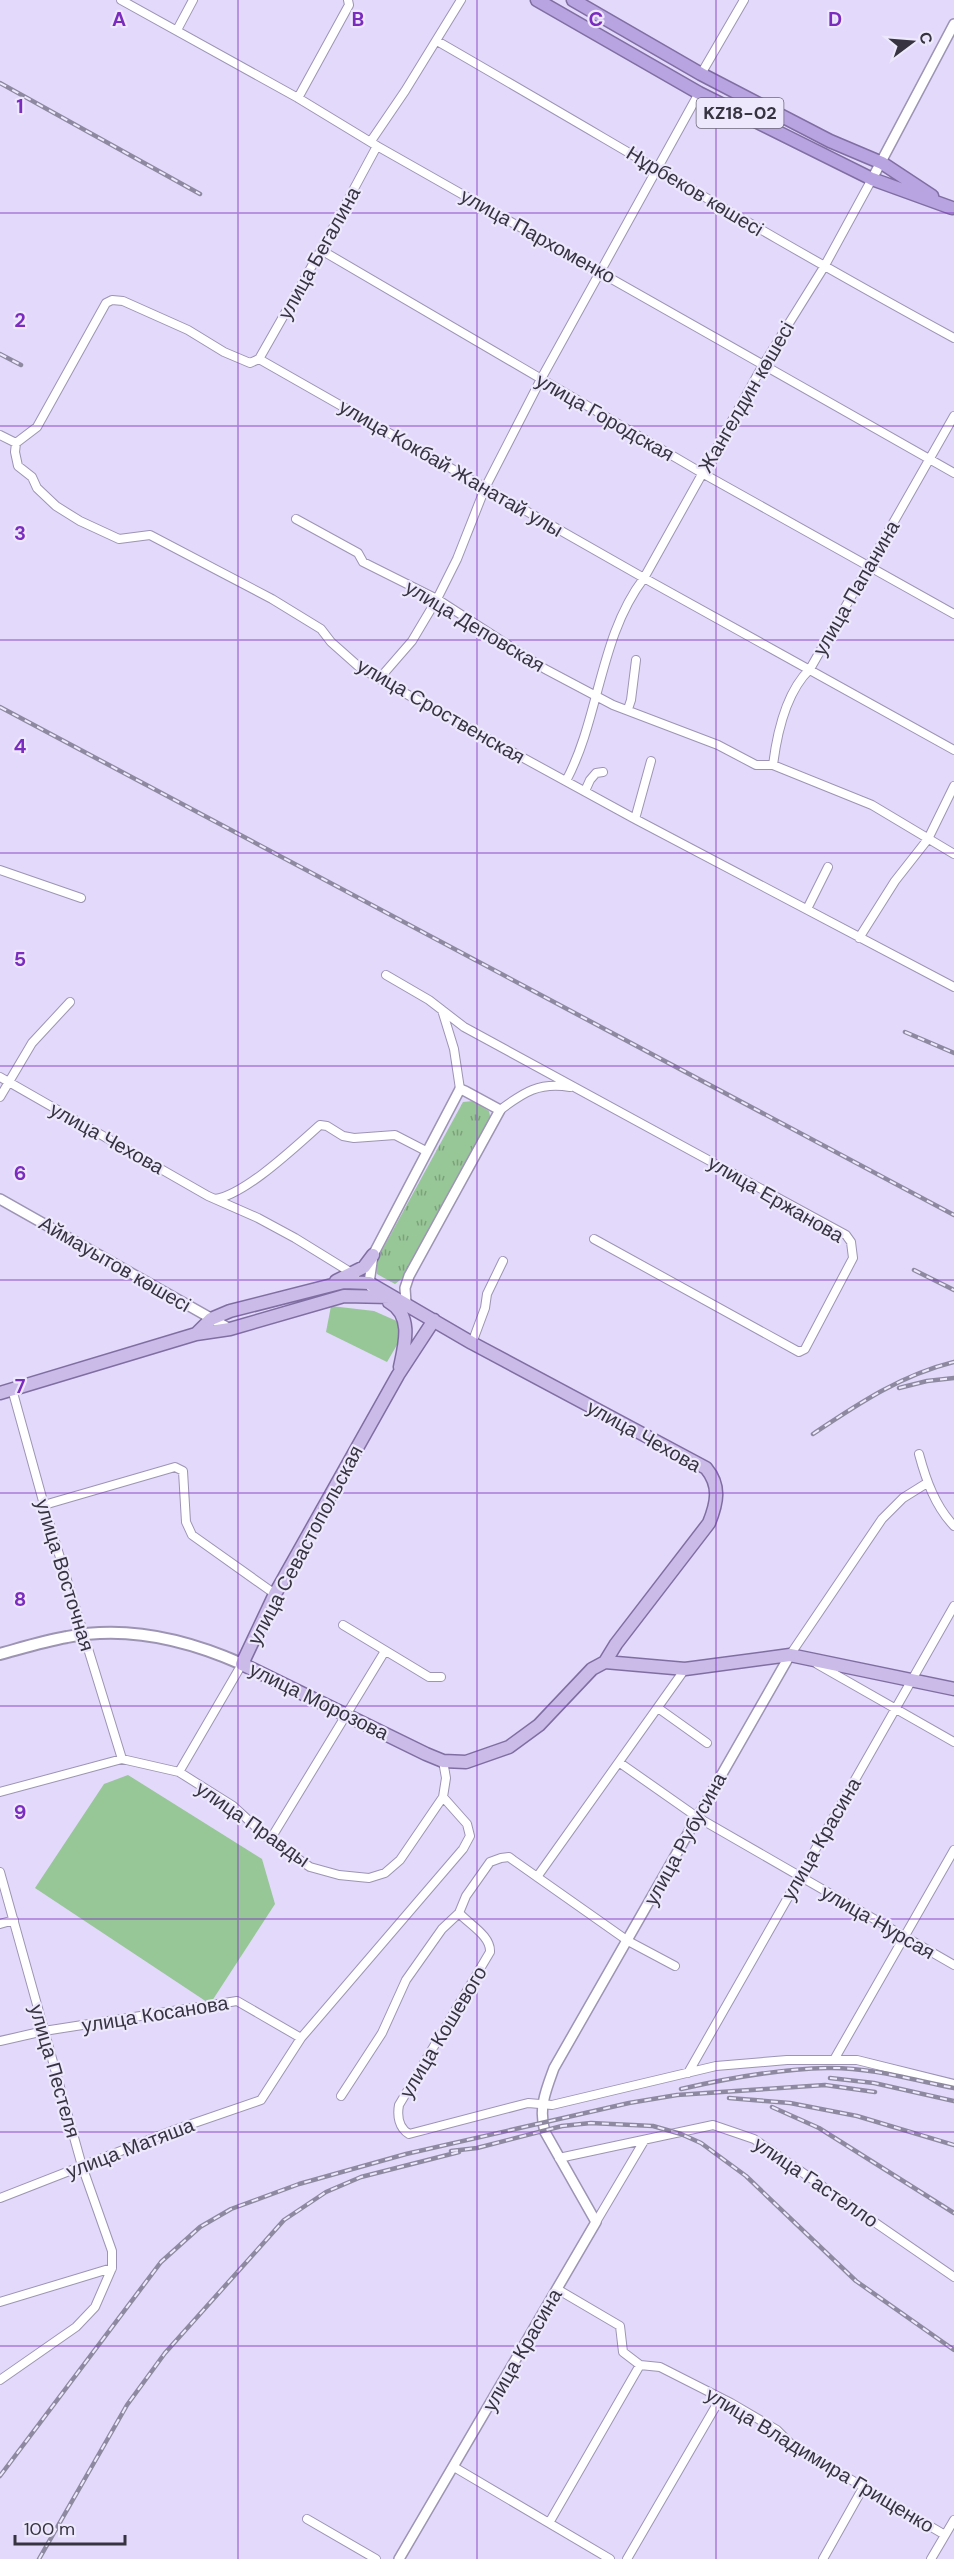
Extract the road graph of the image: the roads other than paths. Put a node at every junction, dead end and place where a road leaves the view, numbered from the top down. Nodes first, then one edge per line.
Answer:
1 (121, 0) edge
2 (193, 0) edge
3 (348, 0) edge
4 (460, 0) edge
5 (537, 0) edge
6 (573, 0) edge
7 (744, 0) edge
8 (954, 24) edge
9 (177, 30) junction
10 (436, 41) junction
11 (701, 74) junction
12 (699, 93) junction
13 (298, 98) junction
14 (374, 144) junction
15 (882, 164) junction
16 (658, 168) junction
17 (873, 179) junction
18 (953, 209) edge
19 (321, 250) junction
20 (824, 267) junction
21 (602, 272) junction
22 (954, 338) edge
23 (259, 359) junction
24 (764, 365) junction
25 (541, 379) junction
26 (954, 416) edge
27 (0, 435) edge
28 (16, 443) junction
29 (928, 459) junction
30 (702, 473) junction
31 (954, 473) edge
32 (485, 488) junction
33 (296, 519) dead end
34 (870, 566) junction
35 (644, 578) junction
36 (437, 599) junction
37 (954, 614) edge
38 (636, 660) dead end
39 (810, 669) junction
40 (379, 679) junction
41 (596, 696) junction
42 (628, 709) junction
43 (954, 750) edge
44 (651, 761) dead end
45 (774, 765) junction
46 (603, 772) dead end
47 (566, 782) junction
48 (954, 786) edge
49 (585, 791) junction
50 (635, 819) junction
51 (928, 838) junction
52 (954, 854) edge
53 (828, 867) dead end
54 (0, 870) edge
55 (81, 898) dead end
56 (807, 909) junction
57 (859, 938) junction
58 (386, 975) dead end
59 (954, 987) edge
60 (70, 1002) dead end
61 (441, 1008) junction
62 (0, 1077) edge
63 (8, 1082) junction
64 (578, 1088) junction
65 (460, 1089) junction
66 (0, 1097) edge
67 (500, 1110) junction
68 (426, 1151) junction
69 (0, 1199) edge
70 (215, 1199) junction
71 (594, 1239) dead end
72 (373, 1255) junction
73 (503, 1261) dead end
74 (351, 1273) junction
75 (409, 1276) junction
76 (369, 1283) junction
77 (326, 1286) junction
78 (385, 1297) junction
79 (406, 1304) junction
80 (211, 1319) junction
81 (434, 1320) junction
82 (230, 1329) junction
83 (196, 1334) junction
84 (472, 1343) junction
85 (398, 1375) junction
86 (6, 1391) edge
87 (919, 1454) dead end
88 (927, 1483) junction
89 (44, 1505) junction
90 (954, 1526) edge
91 (275, 1594) junction
92 (954, 1606) edge
93 (343, 1625) dead end
94 (83, 1634) junction
95 (385, 1651) junction
96 (0, 1654) edge
97 (790, 1655) junction
98 (804, 1657) junction
99 (605, 1662) junction
100 (242, 1664) junction
101 (686, 1669) junction
102 (441, 1677) dead end
103 (913, 1680) junction
104 (954, 1689) edge
105 (658, 1708) junction
106 (895, 1709) junction
107 (347, 1715) junction
108 (954, 1742) edge
109 (707, 1743) dead end
110 (122, 1760) junction
111 (443, 1761) junction
112 (620, 1763) junction
113 (179, 1772) junction
114 (0, 1792) edge
115 (443, 1797) junction
116 (697, 1817) junction
117 (270, 1840) junction
118 (954, 1850) edge
119 (0, 1872) edge
120 (537, 1877) junction
121 (799, 1877) junction
122 (459, 1913) junction
123 (14, 1920) junction
124 (0, 1924) edge
125 (905, 1936) junction
126 (628, 1941) junction
127 (675, 1965) dead end
128 (954, 1965) edge
129 (44, 2031) junction
130 (301, 2038) junction
131 (0, 2041) edge
132 (835, 2058) junction
133 (688, 2073) junction
134 (954, 2084) edge
135 (341, 2096) dead end
136 (542, 2104) junction
137 (644, 2141) junction
138 (559, 2158) junction
139 (82, 2166) junction
140 (0, 2198) edge
141 (596, 2222) junction
142 (112, 2268) junction
143 (954, 2277) edge
144 (557, 2289) junction
145 (0, 2302) edge
146 (640, 2365) junction
147 (0, 2380) edge
148 (720, 2399) junction
149 (454, 2467) junction
150 (864, 2486) junction
151 (307, 2519) dead end
152 (954, 2520) edge
153 (549, 2523) junction
154 (945, 2535) junction
155 (376, 2559) edge
156 (399, 2559) edge
157 (610, 2559) edge
158 (627, 2559) edge
159 (823, 2559) edge
160 (931, 2559) edge

1 - 9 street, улица Пархоменко
2 - 9 street
3 - 13 street
4 - 10 street, улица Бегалина
5 - 12 highway, KZ18-02
6 - 11 highway, KZ18-02
7 - 11 street
8 - 15 street, Жангелдин көшесі
9 - 13 street, улица Пархоменко
10 - 14 street, улица Бегалина
10 - 16 street, Нұрбеков көшесі
11 - 15 highway, KZ18-02
12 - 16 street
12 - 17 highway, KZ18-02
13 - 14 street, улица Пархоменко
14 - 19 street, улица Бегалина
14 - 21 street, улица Пархоменко
15 - 17 street, Жангелдин көшесі
15 - 18 highway, KZ18-02
16 - 20 street, Нұрбеков көшесі
16 - 21 street
17 - 18 highway, KZ18-02
17 - 20 street, Жангелдин көшесі
19 - 23 street, улица Бегалина
19 - 25 street, улица Городская
20 - 22 street, Нұрбеков көшесі
20 - 24 street, Жангелдин көшесі
21 - 24 street, улица Пархоменко
21 - 25 street
23 - 28 street, улица Кокбай Жанатай улы
23 - 32 street, улица Кокбай Жанатай улы
24 - 29 street, улица Пархоменко
24 - 30 street, Жангелдин көшесі
25 - 30 street, улица Городская
25 - 32 street
26 - 29 street, улица Папанина
27 - 28 street
28 - 40 street, улица Сроственская
29 - 31 street, улица Пархоменко
29 - 34 street, улица Папанина
30 - 34 street, улица Городская
30 - 35 street, Жангелдин көшесі
32 - 35 street, улица Кокбай Жанатай улы
32 - 36 street
33 - 36 street, улица Деповская
34 - 37 street, улица Городская
34 - 39 street, улица Папанина
35 - 39 street, улица Кокбай Жанатай улы
35 - 41 street, Жангелдин көшесі
36 - 40 street
36 - 41 street, улица Деповская
38 - 42 street
39 - 43 street, улица Кокбай Жанатай улы
39 - 45 street, улица Папанина
40 - 47 street, улица Сроственская
41 - 42 street, улица Деповская
41 - 47 street, Жангелдин көшесі
42 - 45 street, улица Деповская
44 - 50 street
45 - 51 street, улица Деповская
46 - 49 street
47 - 49 street, улица Сроственская
48 - 51 street
49 - 50 street, улица Сроственская
50 - 56 street, улица Сроственская
51 - 52 street, улица Деповская
51 - 57 street
53 - 56 street
54 - 55 street
56 - 57 street, улица Сроственская
57 - 59 street, улица Сроственская
58 - 61 street
60 - 63 street
61 - 64 street
61 - 65 street
62 - 63 street, улица Чехова
63 - 66 street
63 - 70 street, улица Чехова
64 - 67 street
64 - 71 street, улица Ержанова
65 - 67 street
65 - 68 street
67 - 75 street
68 - 70 street
68 - 72 street
69 - 80 street, Аймауытов көшесі
70 - 74 street, улица Чехова
72 - 74 main road
72 - 76 street
73 - 84 street
74 - 76 street, улица Чехова
74 - 77 main road
75 - 78 street
75 - 79 street
76 - 77 main road
76 - 78 main road, улица Чехова
77 - 80 main road
78 - 79 main road, улица Чехова
78 - 82 main road
78 - 85 main road
79 - 81 main road, улица Чехова
80 - 82 street, Аймауытов көшесі
80 - 83 main road
81 - 84 main road, улица Чехова
81 - 85 main road, улица Севастопольская
82 - 83 main road
83 - 86 main road
84 - 99 main road, улица Чехова
85 - 91 main road, улица Севастопольская
86 - 89 street, улица Восточная
87 - 88 street
88 - 90 street
88 - 97 street, улица Рубусина
89 - 91 street
89 - 94 street, улица Восточная
91 - 100 main road, улица Севастопольская
92 - 103 street, улица Красина
93 - 95 street
94 - 96 main road, улица Морозова
94 - 100 main road, улица Морозова
94 - 110 street, улица Восточная
95 - 102 street
95 - 107 street
97 - 98 main road
97 - 101 main road
97 - 116 street, улица Рубусина
98 - 103 main road
98 - 106 street
99 - 101 main road
99 - 111 main road, улица Морозова
100 - 107 main road, улица Морозова
100 - 113 street, улица Севастопольская
101 - 105 street
103 - 104 main road
103 - 106 street, улица Красина
105 - 109 street, улица Рубусина
105 - 112 street
106 - 108 street
106 - 121 street, улица Красина
107 - 111 main road, улица Морозова
107 - 117 street
110 - 113 street, улица Правды
110 - 114 street, улица Правды
111 - 115 street
112 - 116 street, улица Нурсая
112 - 120 street
113 - 117 street, улица Правды
115 - 117 street, улица Правды
115 - 130 street
116 - 121 street, улица Нурсая
116 - 126 street, улица Рубусина
118 - 125 street
119 - 123 street, улица Пестеля
120 - 122 street
120 - 126 street
121 - 125 street, улица Нурсая
121 - 133 street, улица Красина
122 - 135 street
122 - 136 street, улица Кошевого
123 - 124 street
123 - 129 street, улица Пестеля
125 - 128 street, улица Нурсая
125 - 132 street
126 - 127 street
126 - 136 street, улица Рубусина
129 - 130 street, улица Косанова
129 - 131 street, улица Косанова
129 - 139 street, улица Пестеля
130 - 139 street, улица Матяша
132 - 133 street
132 - 134 street
133 - 136 street
136 - 138 street, улица Рубусина
137 - 138 street, улица Гастелло
137 - 141 street, улица Красина
137 - 143 street, улица Гастелло
138 - 141 street, улица Рубусина
139 - 140 street, улица Матяша
139 - 142 street, улица Пестеля
141 - 144 street, улица Красина
142 - 145 street
142 - 147 street
144 - 146 street
144 - 149 street, улица Красина
146 - 148 street, улица Владимира Грищенко
146 - 153 street
148 - 150 street, улица Владимира Грищенко
148 - 158 street
149 - 153 street
149 - 156 street, улица Красина
150 - 154 street, улица Владимира Грищенко
150 - 159 street
151 - 155 street
152 - 154 street
153 - 157 street
154 - 160 street

